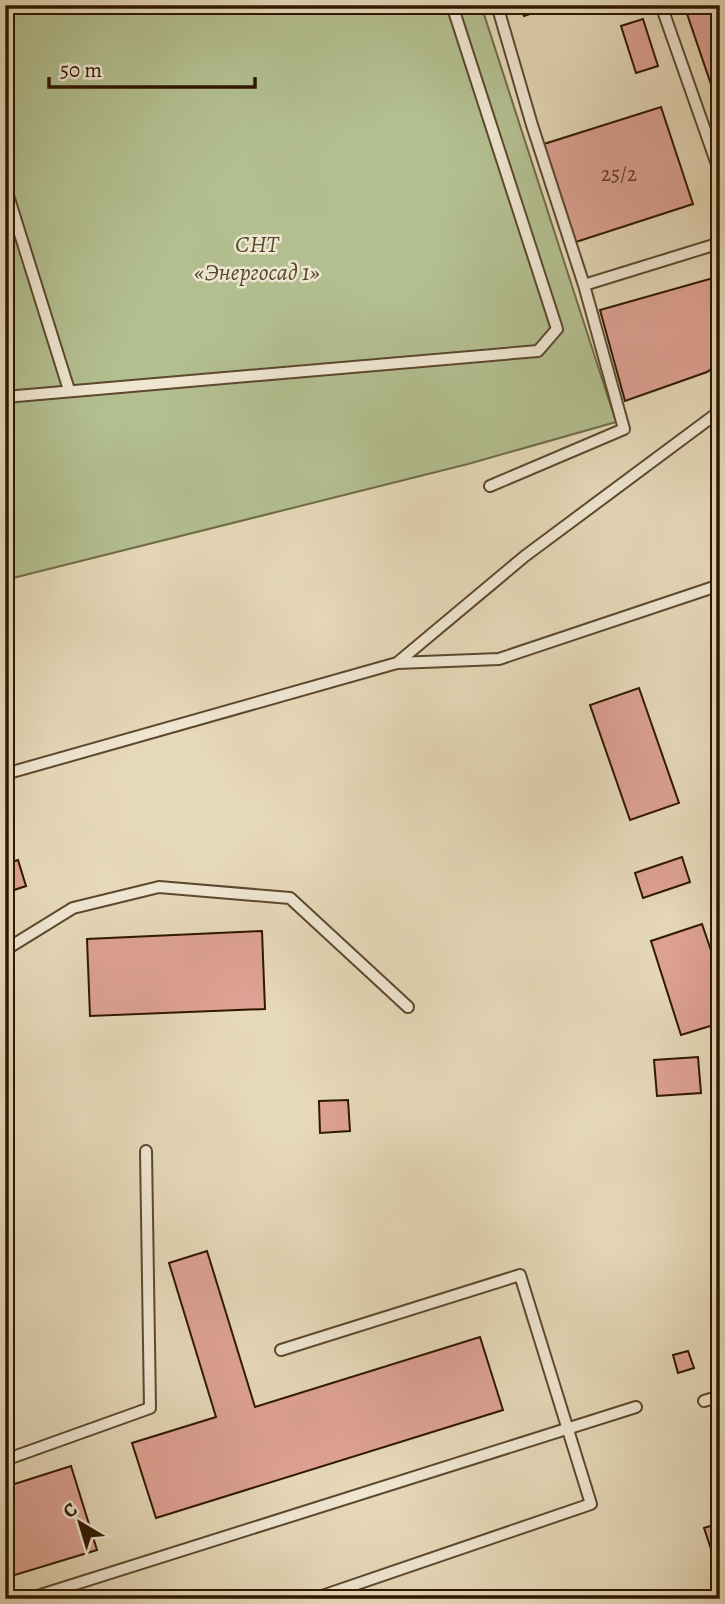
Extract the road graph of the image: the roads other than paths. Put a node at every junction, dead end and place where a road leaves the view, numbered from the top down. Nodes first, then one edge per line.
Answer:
1 (452, 5) edge
2 (497, 5) edge
3 (662, 5) edge
4 (720, 173) edge
5 (5, 186) edge
6 (720, 243) edge
7 (584, 285) junction
8 (69, 390) junction
9 (5, 397) edge
10 (720, 411) edge
11 (490, 486) dead end
12 (720, 585) edge
13 (397, 663) junction
14 (5, 774) edge
15 (5, 950) edge
16 (408, 1007) dead end
17 (146, 1151) dead end
18 (281, 1350) dead end
19 (720, 1396) edge
20 (704, 1401) dead end
21 (636, 1407) dead end
22 (567, 1429) junction
23 (5, 1460) edge
24 (720, 1596) edge
25 (28, 1599) edge
26 (313, 1599) edge
27 (712, 1599) edge

1 - 8 lane
2 - 7 lane
3 - 4 lane
5 - 8 lane
6 - 7 lane
7 - 11 lane
8 - 9 lane
10 - 13 lane
12 - 13 lane
13 - 14 lane
15 - 16 lane
17 - 23 lane
18 - 22 lane
19 - 20 lane
21 - 22 lane
22 - 25 lane
22 - 26 lane
24 - 27 lane

